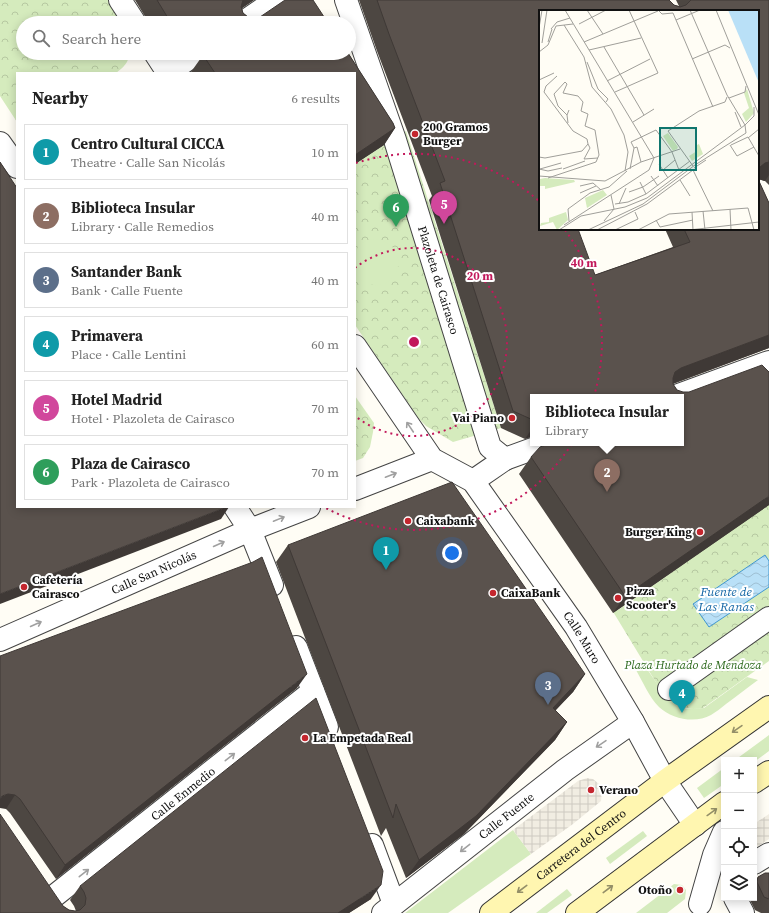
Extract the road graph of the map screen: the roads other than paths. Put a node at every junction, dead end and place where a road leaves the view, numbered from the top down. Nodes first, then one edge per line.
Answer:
1 (120, 0) edge
2 (276, 0) edge
3 (346, 0) edge
4 (130, 16) edge
5 (252, 16) edge
6 (352, 16) edge
7 (356, 29) edge
8 (160, 60) edge
9 (187, 60) edge
10 (167, 72) edge
11 (169, 72) edge
12 (0, 143) edge
13 (16, 166) edge
14 (356, 347) edge
15 (769, 362) edge
16 (681, 394) edge
17 (533, 446) edge
18 (497, 453) junction
19 (432, 459) junction
20 (473, 481) junction
21 (356, 489) edge
22 (236, 508) edge
23 (305, 508) edge
24 (250, 530) junction
25 (279, 603) edge
26 (769, 618) edge
27 (287, 625) edge
28 (0, 640) edge
29 (669, 689) dead end
30 (313, 691) junction
31 (769, 707) edge
32 (633, 722) junction
33 (333, 743) edge
34 (769, 772) edge
35 (757, 780) edge
36 (665, 781) junction
37 (721, 805) edge
38 (364, 824) edge
39 (695, 825) junction
40 (721, 839) edge
41 (769, 854) edge
42 (714, 855) junction
43 (757, 861) edge
44 (721, 871) edge
45 (40, 878) edge
46 (737, 901) edge
47 (59, 905) edge
48 (388, 908) edge
49 (697, 910) edge
50 (492, 913) edge
51 (577, 913) edge
52 (743, 913) edge

1 - 4 street
2 - 5 street
3 - 6 street, Plazoleta de Cairasco
7 - 18 street, Plazoleta de Cairasco
8 - 10 street
9 - 11 street
12 - 13 street
19 -> 14 street
15 - 16 street
17 - 18 street
18 - 20 street
19 - 20 street, Calle Muro
21 -> 19 street
20 - 32 street, Calle Muro
22 - 24 street
24 -> 23 street, Calle San Nicolás
24 - 25 street
28 -> 24 street, Calle San Nicolás
26 - 29 street
27 - 30 street
30 - 33 street
47 -> 30 street, Calle Enmedio
31 -> 36 main road, Carretera del Centro
32 - 36 street, Calle Muro
32 -> 48 street, Calle Fuente
34 - 35 main road
36 - 39 street, Calle Muro
36 -> 50 main road, Carretera del Centro
39 -> 37 main road
38 - 48 street
51 -> 39 main road
40 - 42 street
41 - 43 street
42 - 44 street
42 - 49 street
45 - 47 street
46 - 52 street

